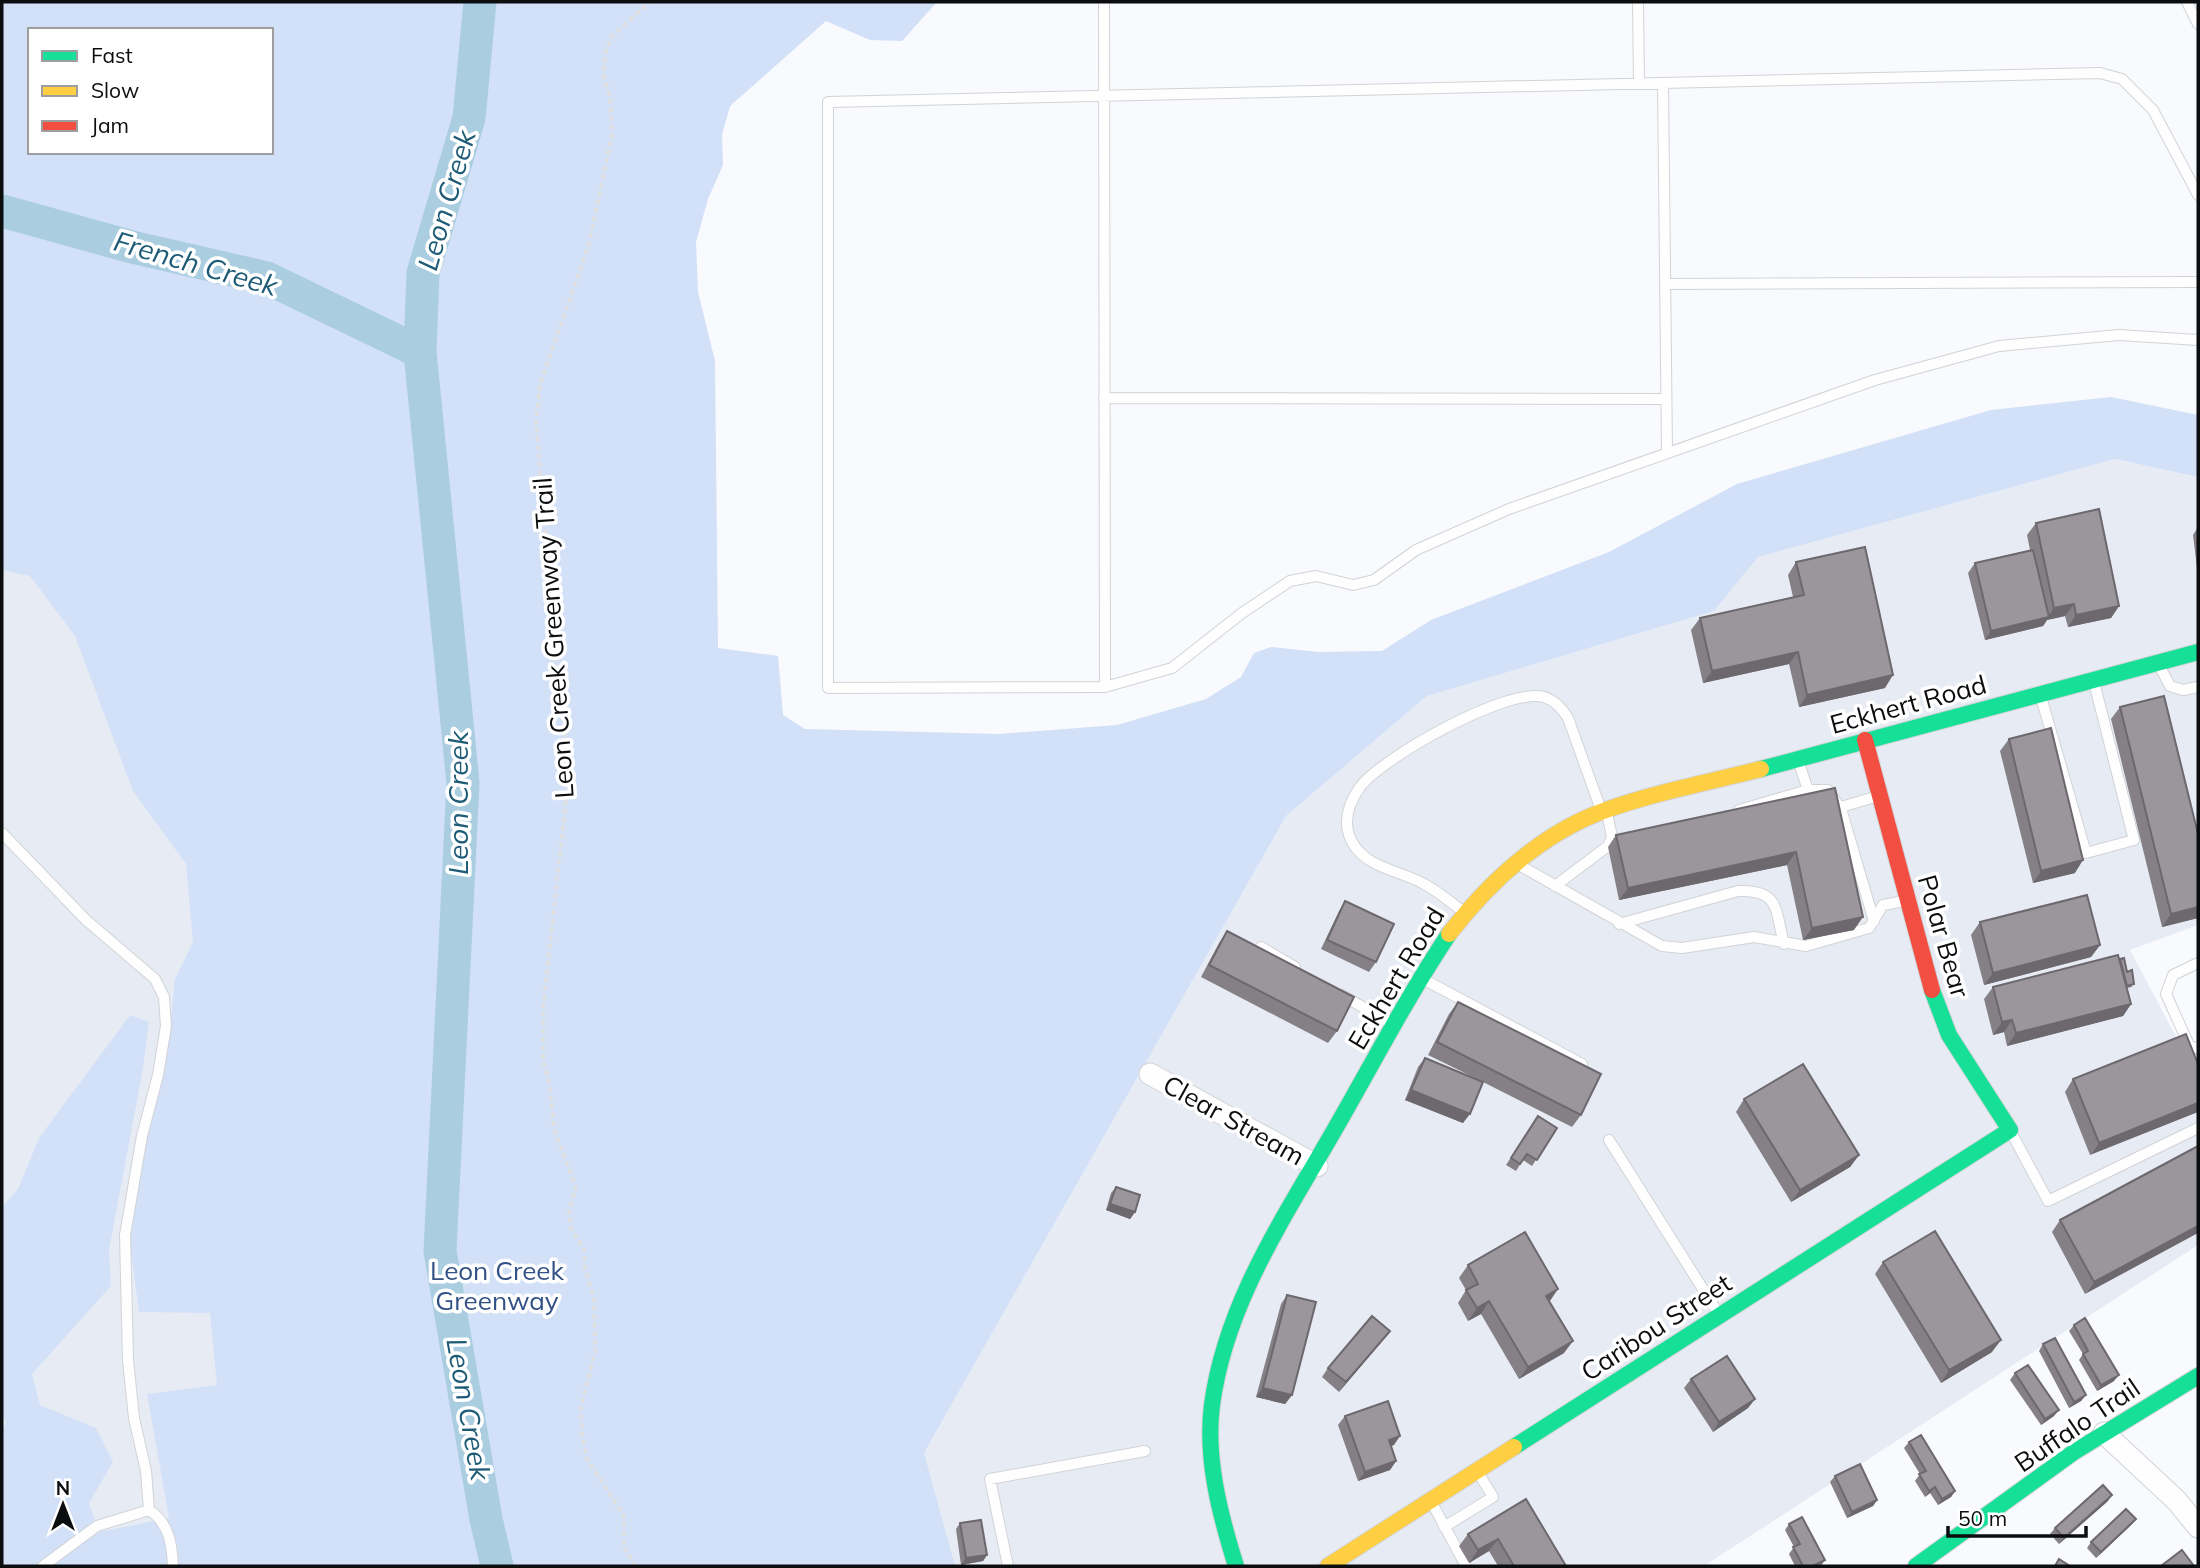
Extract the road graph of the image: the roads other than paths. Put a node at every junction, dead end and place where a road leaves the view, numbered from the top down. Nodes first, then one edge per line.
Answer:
1 (1104, 2) edge
2 (1638, 2) edge
3 (2187, 2) edge
4 (2198, 24) edge
5 (1639, 83) junction
6 (1663, 83) junction
7 (1104, 95) junction
8 (2198, 195) edge
9 (2198, 282) edge
10 (1665, 284) junction
11 (2198, 340) edge
12 (1104, 398) junction
13 (1666, 399) junction
14 (1667, 452) junction
15 (2198, 652) edge
16 (2158, 663) junction
17 (2093, 680) junction
18 (1105, 687) junction
19 (2198, 687) edge
20 (2040, 694) junction
21 (1865, 740) junction
22 (1797, 758) junction
23 (1808, 790) junction
24 (1879, 795) junction
25 (1841, 807) junction
26 (1604, 811) junction
27 (1727, 813) edge
28 (2, 833) edge
29 (1621, 842) edge
30 (1608, 846) junction
31 (1514, 862) junction
32 (1555, 886) junction
33 (1907, 901) junction
34 (1464, 912) junction
35 (1874, 921) junction
36 (1619, 924) junction
37 (1784, 944) junction
38 (1261, 947) edge
39 (2198, 963) edge
40 (1305, 973) edge
41 (1421, 978) junction
42 (1327, 986) edge
43 (1394, 1025) junction
44 (2198, 1049) edge
45 (1596, 1072) edge
46 (1150, 1074) dead end
47 (2198, 1128) edge
48 (2010, 1130) junction
49 (1609, 1140) dead end
50 (1317, 1166) junction
51 (1719, 1315) junction
52 (2198, 1376) edge
53 (2104, 1433) junction
54 (1144, 1451) dead end
55 (1477, 1471) junction
56 (1430, 1501) junction
57 (149, 1510) junction
58 (1444, 1527) junction
59 (2198, 1527) edge
60 (43, 1566) edge
61 (173, 1566) edge
62 (1008, 1566) edge
63 (1236, 1566) edge
64 (1328, 1566) edge
65 (1466, 1566) edge
66 (1918, 1566) edge

1 - 7 lane
2 - 5 lane
3 - 4 lane
5 - 6 lane
5 - 7 lane
6 - 8 lane
6 - 10 lane
7 - 12 lane
7 - 18 lane
9 - 10 lane
10 - 13 lane
11 - 14 lane
12 - 13 lane
12 - 18 lane
13 - 14 lane
14 - 18 lane
15 - 16 street, Eckhert Road
16 - 17 street, Eckhert Road
16 - 19 lane
17 - 20 street, Eckhert Road
17 - 20 lane
20 - 21 street, Eckhert Road
21 - 22 street, Eckhert Road
21 - 24 street, Polar Bear
22 - 23 lane
22 - 26 street, Eckhert Road
23 - 25 lane
23 - 27 lane
24 - 25 lane
24 - 33 street, Polar Bear
25 - 35 lane
26 - 30 lane
26 - 31 street, Eckhert Road
26 - 34 lane
28 - 57 lane
29 - 30 lane
30 - 32 lane
31 - 32 lane
31 - 34 street, Eckhert Road
32 - 36 lane
33 - 35 lane
33 - 48 street, Polar Bear
34 - 41 street, Eckhert Road
35 - 37 lane
36 - 37 lane
36 - 37 lane
38 - 40 lane
39 - 44 lane
41 - 43 street, Eckhert Road
41 - 45 lane
42 - 43 lane
43 - 50 street, Eckhert Road
46 - 50 street, Clear Stream
47 - 48 lane
48 - 51 street, Caribou Street
49 - 51 lane
50 - 63 street, Eckhert Road
51 - 55 street, Caribou Street
52 - 53 street, Buffalo Trail
53 - 59 street
53 - 66 street, Buffalo Trail
54 - 62 lane
55 - 56 street, Caribou Street
55 - 58 lane
56 - 58 lane
56 - 64 street, Caribou Street
57 - 60 lane
57 - 61 lane
58 - 65 lane

